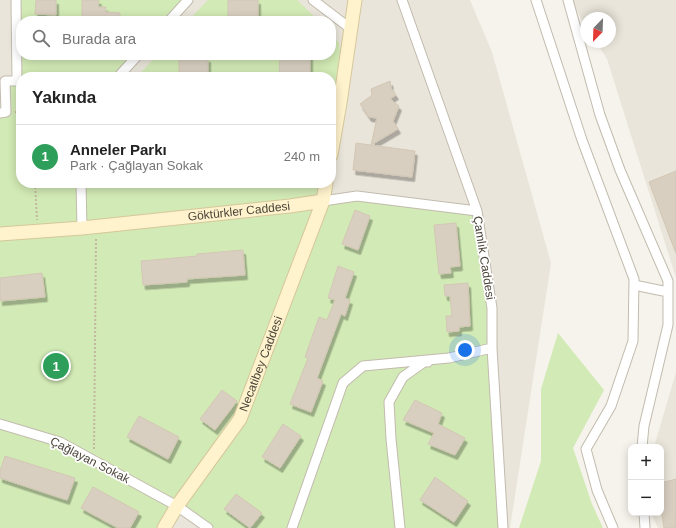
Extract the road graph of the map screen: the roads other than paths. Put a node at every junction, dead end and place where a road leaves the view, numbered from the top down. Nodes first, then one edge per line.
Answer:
1 (16, 0) edge
2 (188, 0) edge
3 (313, 0) edge
4 (355, 0) edge
5 (402, 0) edge
6 (536, 0) edge
7 (568, 0) edge
8 (17, 16) edge
9 (173, 16) edge
10 (334, 16) edge
11 (336, 18) edge
12 (351, 29) junction
13 (18, 60) edge
14 (133, 60) edge
15 (19, 72) edge
16 (123, 72) edge
17 (16, 81) edge
18 (336, 103) edge
19 (0, 113) edge
20 (81, 188) edge
21 (325, 188) edge
22 (323, 201) junction
23 (477, 211) junction
24 (82, 228) junction
25 (0, 234) edge
26 (634, 285) junction
27 (668, 292) junction
28 (492, 348) junction
29 (448, 358) junction
30 (0, 424) edge
31 (642, 444) edge
32 (177, 506) junction
33 (644, 516) edge
34 (164, 528) edge
35 (208, 528) edge
36 (292, 528) edge
37 (400, 528) edge
38 (503, 528) edge
39 (613, 528) edge
40 (645, 528) edge

1 - 8 street
2 - 9 street
3 - 10 street
4 - 12 street
5 - 23 street, Çamlık Caddesi
6 - 26 street
7 - 27 street
11 - 12 street
12 - 18 street
13 - 15 street
14 - 16 street
17 - 19 street
20 - 24 street
21 - 22 street, Necatibey Caddesi
22 - 23 street, Göktürkler Caddesi
22 - 24 street, Göktürkler Caddesi
22 - 32 street, Necatibey Caddesi
23 - 28 street, Çamlık Caddesi
24 - 25 street, Göktürkler Caddesi
26 - 27 street
26 - 39 street
27 - 31 street
28 - 29 street
28 - 38 street, Çamlık Caddesi
29 - 36 street
29 - 37 street
30 - 32 street, Çağlayan Sokak
32 - 34 street, Necatibey Caddesi
32 - 35 street, Çağlayan Sokak
33 - 40 street

